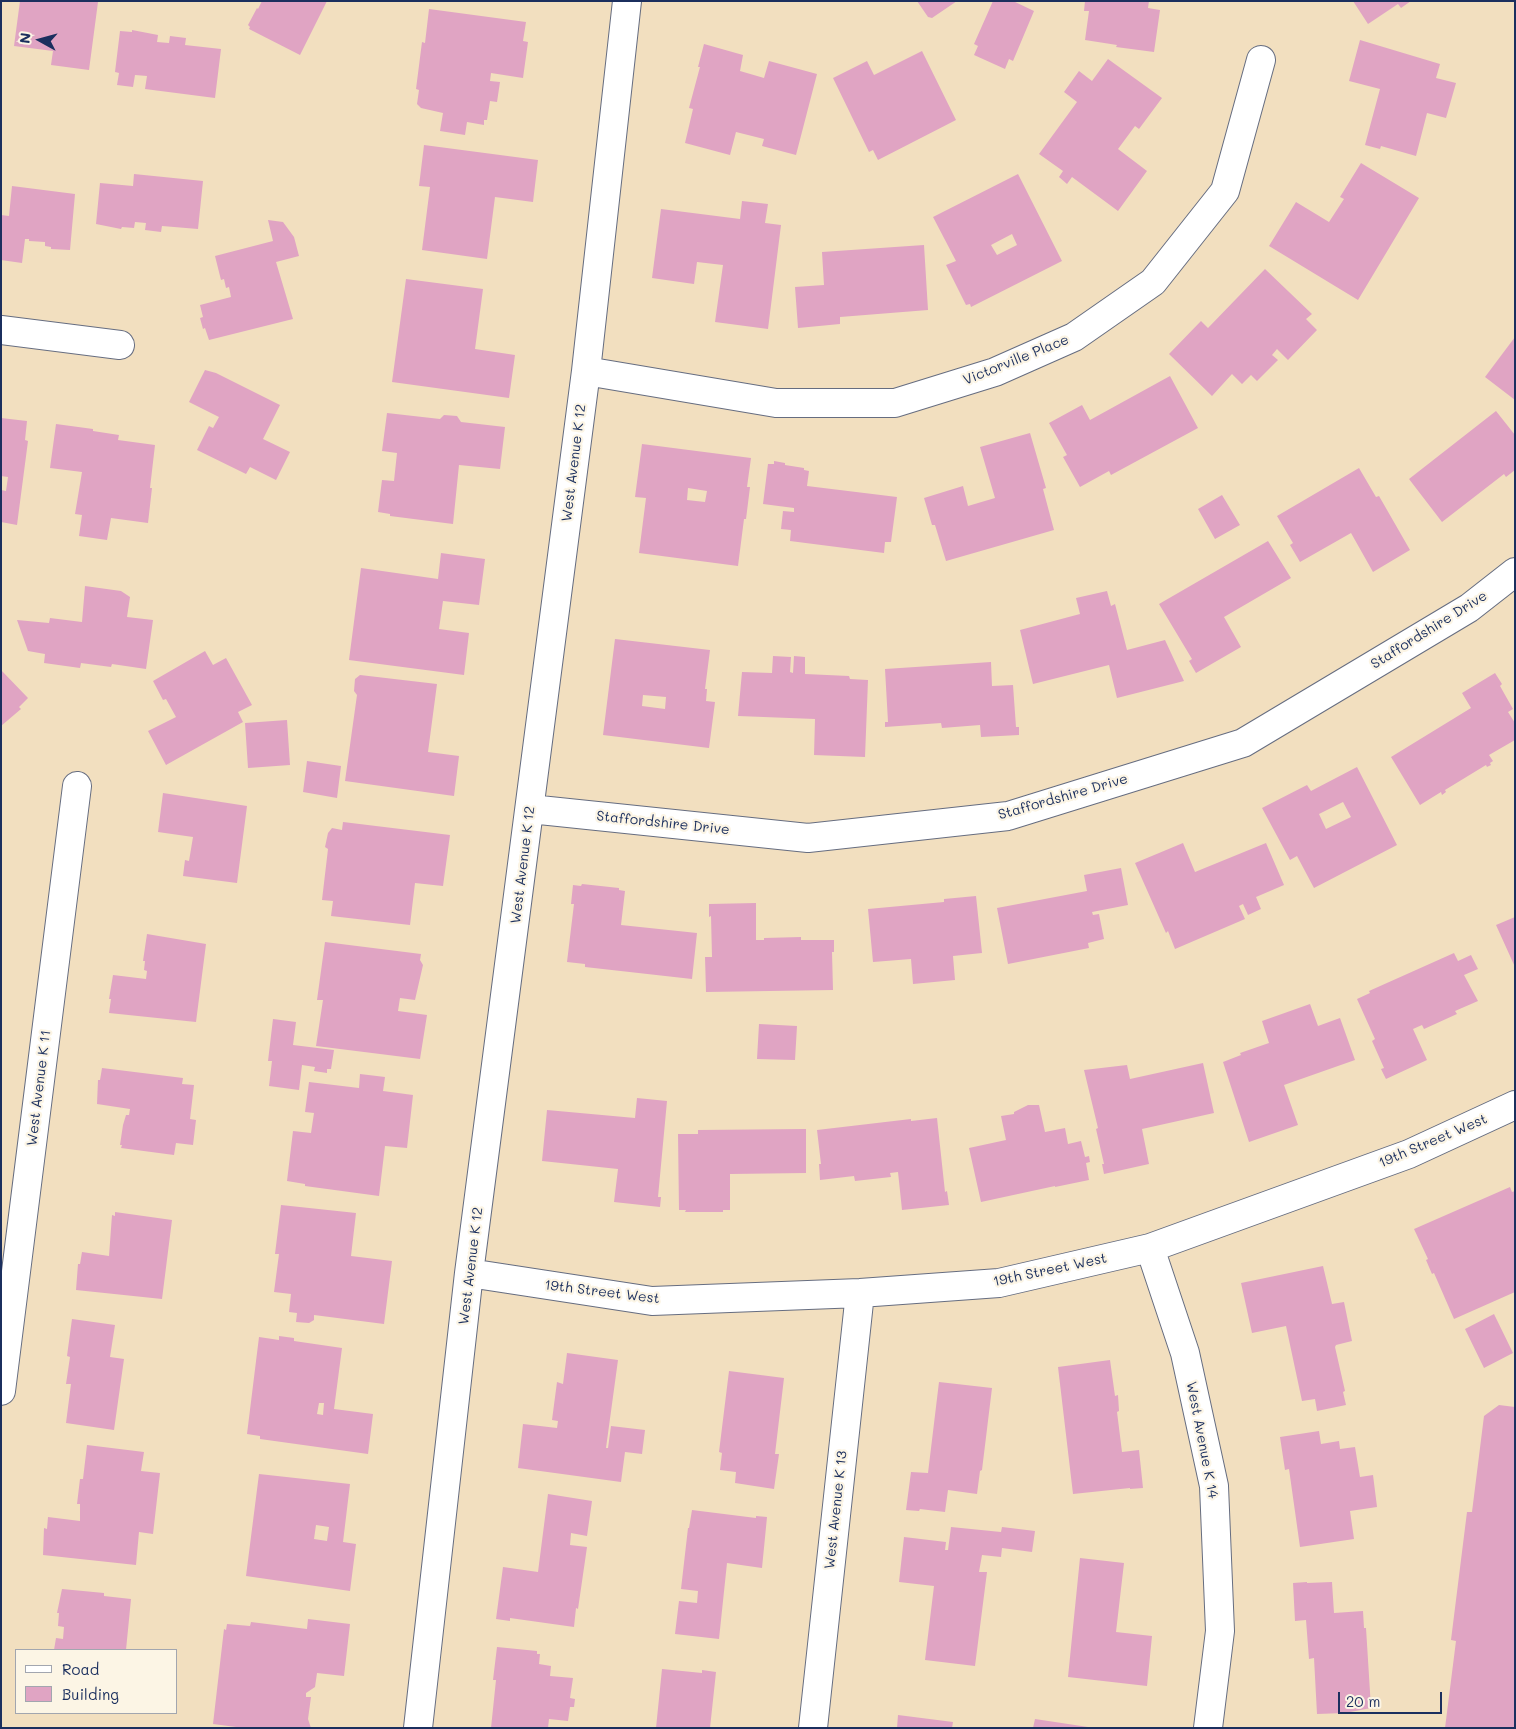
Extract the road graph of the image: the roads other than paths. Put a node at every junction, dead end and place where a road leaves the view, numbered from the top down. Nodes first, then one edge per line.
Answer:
1 (627, 1) edge
2 (1261, 60) dead end
3 (1, 330) edge
4 (120, 345) dead end
5 (586, 371) junction
6 (1515, 572) edge
7 (77, 786) dead end
8 (530, 809) junction
9 (1515, 1105) edge
10 (1150, 1248) junction
11 (10, 1255) edge
12 (469, 1273) junction
13 (860, 1293) junction
14 (1, 1391) edge
15 (418, 1728) edge
16 (813, 1728) edge
17 (1208, 1728) edge

1 - 5 street, West Avenue K 12
2 - 5 street, Victorville Place
3 - 4 street
5 - 8 street, West Avenue K 12
6 - 8 street, Staffordshire Drive
7 - 11 street, West Avenue K 11
8 - 12 street, West Avenue K 12
9 - 10 street, 19th Street West
10 - 13 street, 19th Street West
10 - 17 street, West Avenue K 14
11 - 14 street, West Avenue K 11
12 - 13 street, 19th Street West
12 - 15 street, West Avenue K 12
13 - 16 street, West Avenue K 13

